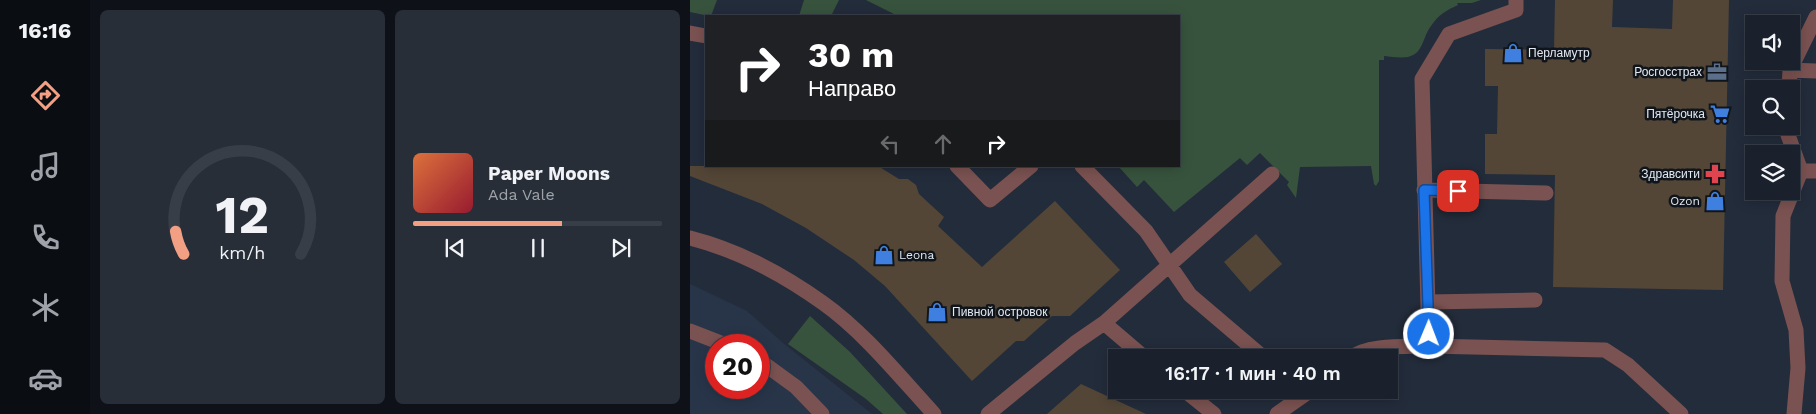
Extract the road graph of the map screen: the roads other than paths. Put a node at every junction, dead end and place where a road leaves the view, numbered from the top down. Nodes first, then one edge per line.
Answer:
1 (1516, 0) edge
2 (1816, 17) edge
3 (690, 33) edge
4 (705, 36) edge
5 (1800, 50) edge
6 (1790, 70) joint
7 (1816, 71) edge
8 (1789, 80) edge
9 (1788, 135) edge
10 (957, 167) edge
11 (1029, 167) edge
12 (1083, 167) edge
13 (1809, 171) edge
14 (1272, 174) dead end
15 (1424, 190) junction
16 (1546, 193) dead end
17 (690, 238) edge
18 (1169, 265) junction
19 (1535, 300) dead end
20 (1429, 302) junction
21 (1104, 323) junction
22 (690, 331) edge
23 (705, 337) edge
24 (1429, 346) junction
25 (1134, 349) edge
26 (1253, 349) edge
27 (1378, 349) edge
28 (770, 368) edge
29 (1195, 399) edge
30 (1297, 399) edge
31 (822, 414) edge
32 (934, 414) edge
33 (988, 414) edge
34 (1214, 414) edge
35 (1277, 414) edge
36 (1681, 414) edge
37 (1794, 414) edge

1 - 15 lane
2 - 5 lane
3 - 4 lane
6 - 7 lane
6 - 8 lane
9 - 13 lane
10 - 11 lane
12 - 18 lane
13 - 37 lane
14 - 18 lane
15 - 16 lane
15 - 20 lane
17 - 32 lane
18 - 21 lane
18 - 26 lane
19 - 20 lane
20 - 24 lane
21 - 25 lane
21 - 33 lane
22 - 23 lane
24 - 27 lane
24 - 36 lane
28 - 31 lane
29 - 34 lane
30 - 35 lane

